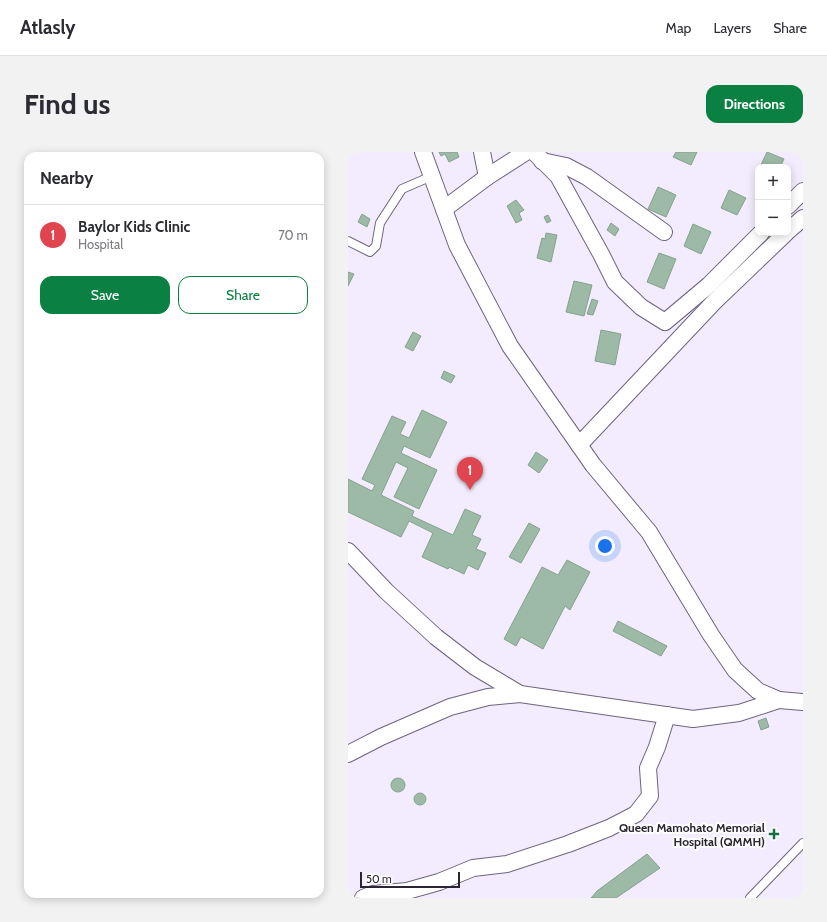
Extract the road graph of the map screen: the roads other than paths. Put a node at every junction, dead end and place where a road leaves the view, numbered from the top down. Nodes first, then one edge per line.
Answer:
1 (423, 152) edge
2 (482, 152) edge
3 (526, 152) edge
4 (538, 156) edge
5 (432, 176) junction
6 (487, 177) junction
7 (803, 190) edge
8 (791, 203) edge
9 (444, 209) junction
10 (795, 225) edge
11 (664, 232) dead end
12 (758, 236) edge
13 (348, 241) edge
14 (579, 445) junction
15 (348, 552) edge
16 (520, 694) junction
17 (779, 700) junction
18 (803, 702) edge
19 (668, 715) junction
20 (348, 754) edge
21 (803, 842) edge
22 (363, 898) edge
23 (750, 898) edge

1 - 5 street
2 - 6 street
3 - 6 street
4 - 11 street
4 - 12 street
5 - 9 street
5 - 13 lane
6 - 9 street
7 - 8 street
9 - 14 street
10 - 14 street
14 - 17 street
15 - 16 street
16 - 19 street
16 - 20 street
17 - 18 street
17 - 19 street
19 - 22 street
21 - 23 lane

